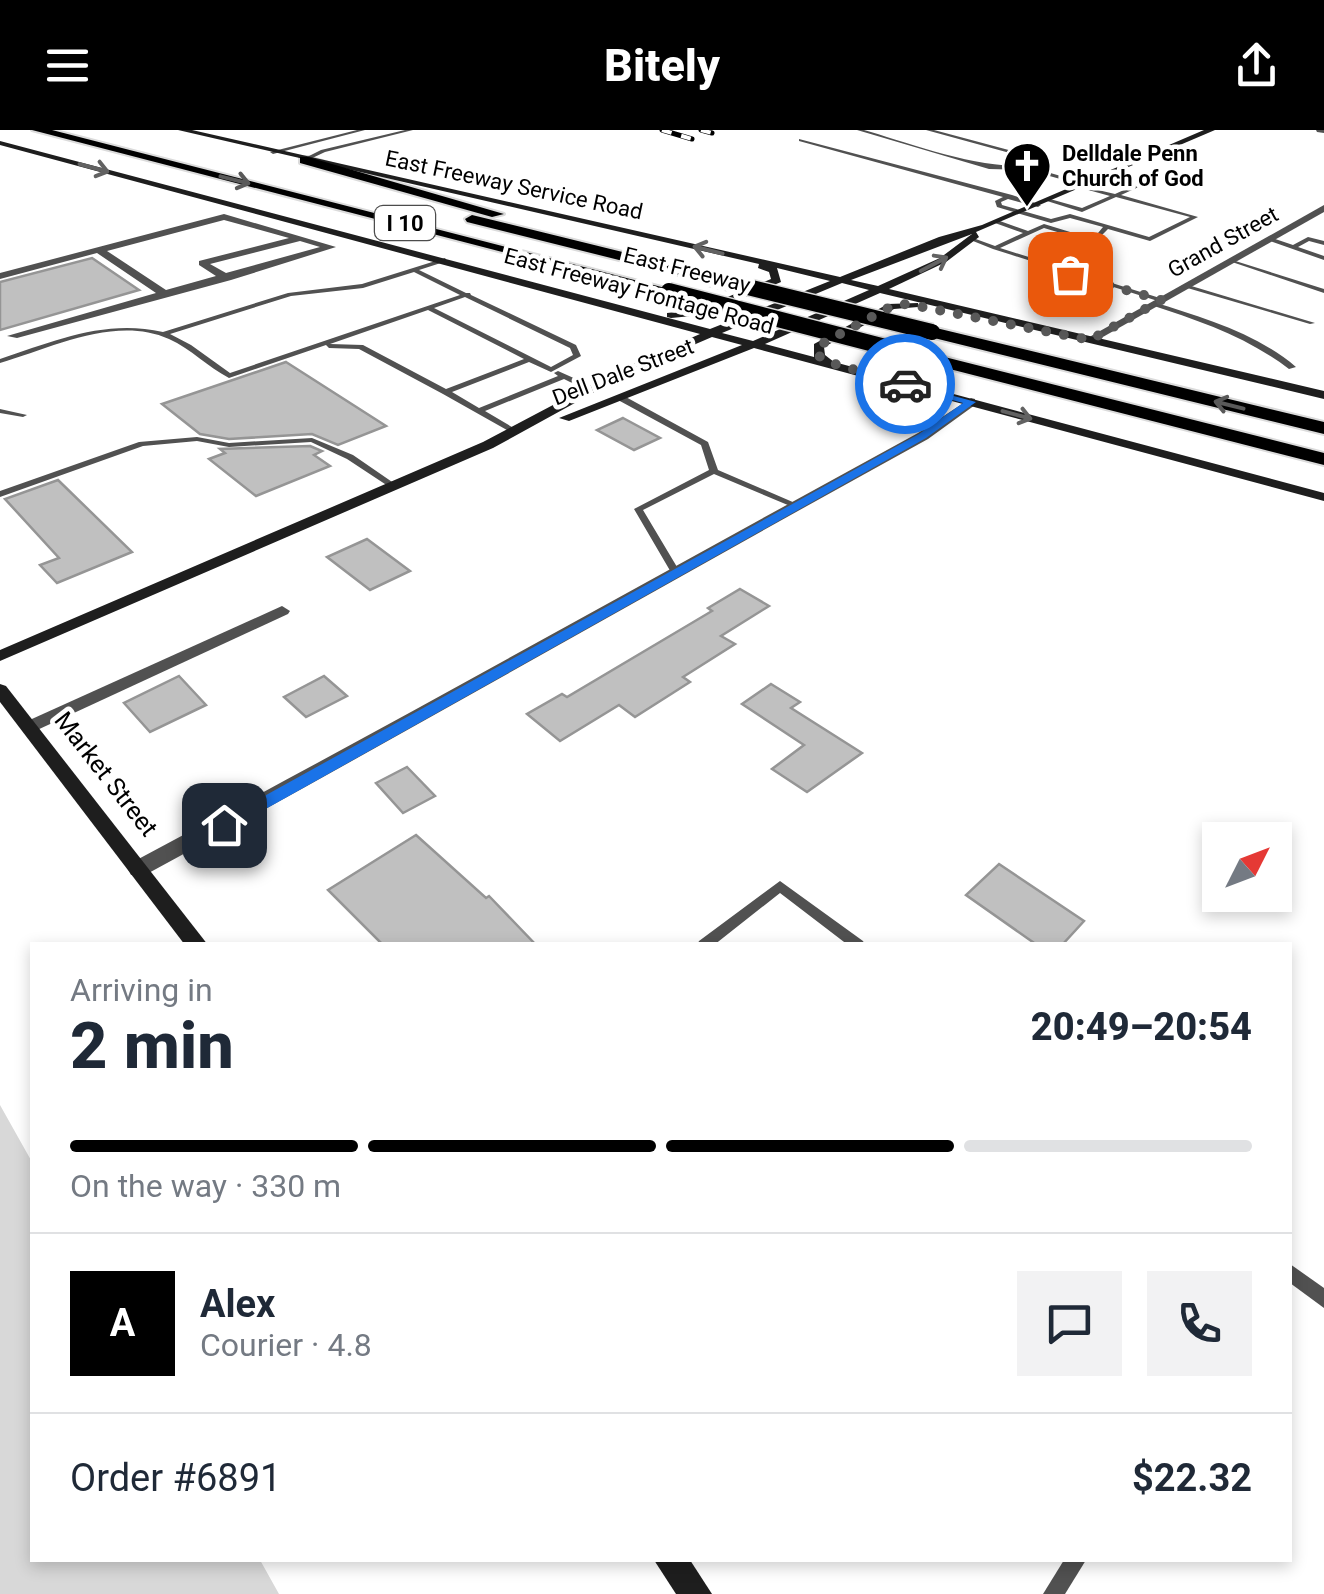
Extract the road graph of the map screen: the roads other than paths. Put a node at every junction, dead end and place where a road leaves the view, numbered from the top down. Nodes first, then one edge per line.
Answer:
1 (24, 130) edge
2 (38, 130) edge
3 (182, 130) edge
4 (363, 130) edge
5 (410, 130) edge
6 (858, 130) edge
7 (928, 130) edge
8 (1210, 130) edge
9 (801, 140) dead end
10 (0, 142) edge
11 (273, 152) junction
12 (140, 156) junction
13 (304, 160) junction
14 (1028, 168) junction
15 (1107, 177) junction
16 (336, 186) dead end
17 (1086, 186) junction
18 (1010, 196) junction
19 (1114, 196) junction
20 (1050, 201) junction
21 (1038, 206) junction
22 (1324, 208) edge
23 (1082, 210) junction
24 (1020, 213) junction
25 (1070, 216) junction
26 (998, 222) junction
27 (1106, 227) junction
28 (985, 228) junction
29 (1028, 232) junction
30 (300, 238) junction
31 (971, 238) junction
32 (1268, 239) junction
33 (1324, 243) edge
34 (1296, 246) junction
35 (996, 248) junction
36 (99, 250) junction
37 (1324, 258) edge
38 (742, 259) junction
39 (445, 260) junction
40 (1231, 260) junction
41 (648, 262) junction
42 (416, 271) junction
43 (0, 276) edge
44 (227, 278) junction
45 (837, 281) junction
46 (1186, 286) junction
47 (876, 290) junction
48 (1324, 291) edge
49 (567, 292) junction
50 (164, 293) junction
51 (468, 294) junction
52 (1157, 302) junction
53 (428, 308) junction
54 (458, 312) dead end
55 (445, 317) junction
56 (468, 323) junction
57 (1312, 323) dead end
58 (480, 324) dead end
59 (1048, 330) junction
60 (711, 333) junction
61 (164, 334) junction
62 (13, 336) dead end
63 (501, 340) junction
64 (514, 340) dead end
65 (1090, 340) junction
66 (754, 344) junction
67 (318, 346) junction
68 (525, 347) dead end
69 (514, 351) junction
70 (531, 357) junction
71 (0, 361) edge
72 (828, 362) junction
73 (1292, 367) dead end
74 (551, 370) junction
75 (564, 376) junction
76 (593, 390) junction
77 (446, 392) junction
78 (1324, 394) edge
79 (621, 398) junction
80 (971, 402) junction
81 (0, 411) edge
82 (478, 411) junction
83 (24, 415) dead end
84 (1324, 428) edge
85 (514, 432) junction
86 (488, 445) junction
87 (1324, 460) edge
88 (714, 471) junction
89 (394, 486) junction
90 (0, 494) edge
91 (1324, 497) edge
92 (798, 506) junction
93 (675, 572) junction
94 (282, 611) dead end
95 (0, 656) edge
96 (0, 690) edge
97 (29, 728) junction
98 (138, 869) junction
99 (195, 942) edge
100 (708, 942) edge
101 (854, 942) edge
102 (1292, 1274) edge
103 (1324, 1299) edge
104 (672, 1562) edge
105 (1075, 1562) edge
106 (696, 1594) edge
107 (1053, 1594) edge

1 - 12 highway
2 - 12 highway, East Freeway / I 10
3 - 11 main road, East Freeway Service Road
4 - 11 lane
5 - 13 lane
6 - 14 lane
7 - 14 lane
8 - 15 main road, Dell Dale Street
9 - 18 lane
10 -> 39 main road, East Freeway Frontage Road
11 - 13 main road, East Freeway Service Road
12 -> 87 highway, East Freeway / I 10, bridge
38 -> 13 main road, East Freeway Service Road
13 - 41 highway
14 - 17 lane
15 - 17 main road, Dell Dale Street
15 - 19 lane
16 - 41 highway, East Freeway / I 10
17 - 19 lane
17 - 20 main road, Dell Dale Street
18 - 21 lane
18 - 24 lane
19 - 23 lane
19 - 27 lane
20 - 21 main road, Dell Dale Street
20 - 23 lane
21 - 24 main road, Dell Dale Street
22 - 32 street, Grand Street
23 - 25 lane
24 - 25 lane
24 - 26 main road, Dell Dale Street
25 - 27 lane
26 - 28 main road, Dell Dale Street
26 - 29 lane
27 - 29 lane
28 - 31 main road, Dell Dale Street
28 - 45 main road, Dell Dale Street
29 - 35 lane
30 - 36 street
30 - 44 street
30 - 44 street
31 - 35 lane
47 -> 31 main road, Dell Dale Street
32 - 34 lane
32 - 40 street, Grand Street
33 - 34 lane
34 - 37 lane
35 - 52 lane
36 - 43 street
36 - 50 street
38 - 45 main road, East Freeway Service Road
38 - 49 main road
39 - 42 lane
39 - 49 main road, East Freeway Frontage Road
40 - 46 street, Grand Street
40 - 48 lane
84 -> 41 highway, East Freeway / I 10, bridge
42 - 51 lane
42 - 61 lane
44 - 50 street
45 - 47 main road
45 - 60 main road, Dell Dale Street
46 - 52 street, Grand Street
46 - 57 lane
47 - 59 main road
47 - 66 main road, Dell Dale Street
49 - 60 main road, East Freeway Frontage Road
50 - 62 street
51 - 53 lane
51 - 74 lane
52 - 65 street, Grand Street
52 - 73 lane
53 - 55 lane
53 - 67 lane
54 - 55 lane
55 - 56 lane
56 - 58 lane
56 - 63 lane
59 - 65 main road
59 - 72 main road
60 - 66 main road, East Freeway Frontage Road
60 - 76 main road, Dell Dale Street
61 - 67 lane
61 - 71 lane
63 - 64 lane
63 - 69 lane
65 - 78 main road
66 - 72 main road, East Freeway Frontage Road
66 - 79 main road, Dell Dale Street
67 - 77 lane
68 - 69 lane
69 - 70 lane
70 - 74 lane
70 - 77 lane
72 - 80 main road, East Freeway Frontage Road
74 - 75 lane
75 - 76 lane
75 - 82 lane
76 - 85 main road, Dell Dale Street
77 - 82 lane
79 - 86 main road, Dell Dale Street
79 - 88 lane
80 -> 91 main road, East Freeway Frontage Road
80 - 92 street
81 - 83 lane
82 - 85 lane
85 - 86 main road, Dell Dale Street
86 - 89 main road, Dell Dale Street
88 - 92 lane
88 - 93 lane
89 - 90 lane
89 - 95 main road, Dell Dale Street
92 - 93 street
93 - 98 street
94 - 97 street
96 - 97 main road, Market Street
97 - 98 main road, Market Street
98 - 99 main road, Market Street
100 - 101 lane
102 - 103 lane
104 - 106 main road
105 - 107 lane

